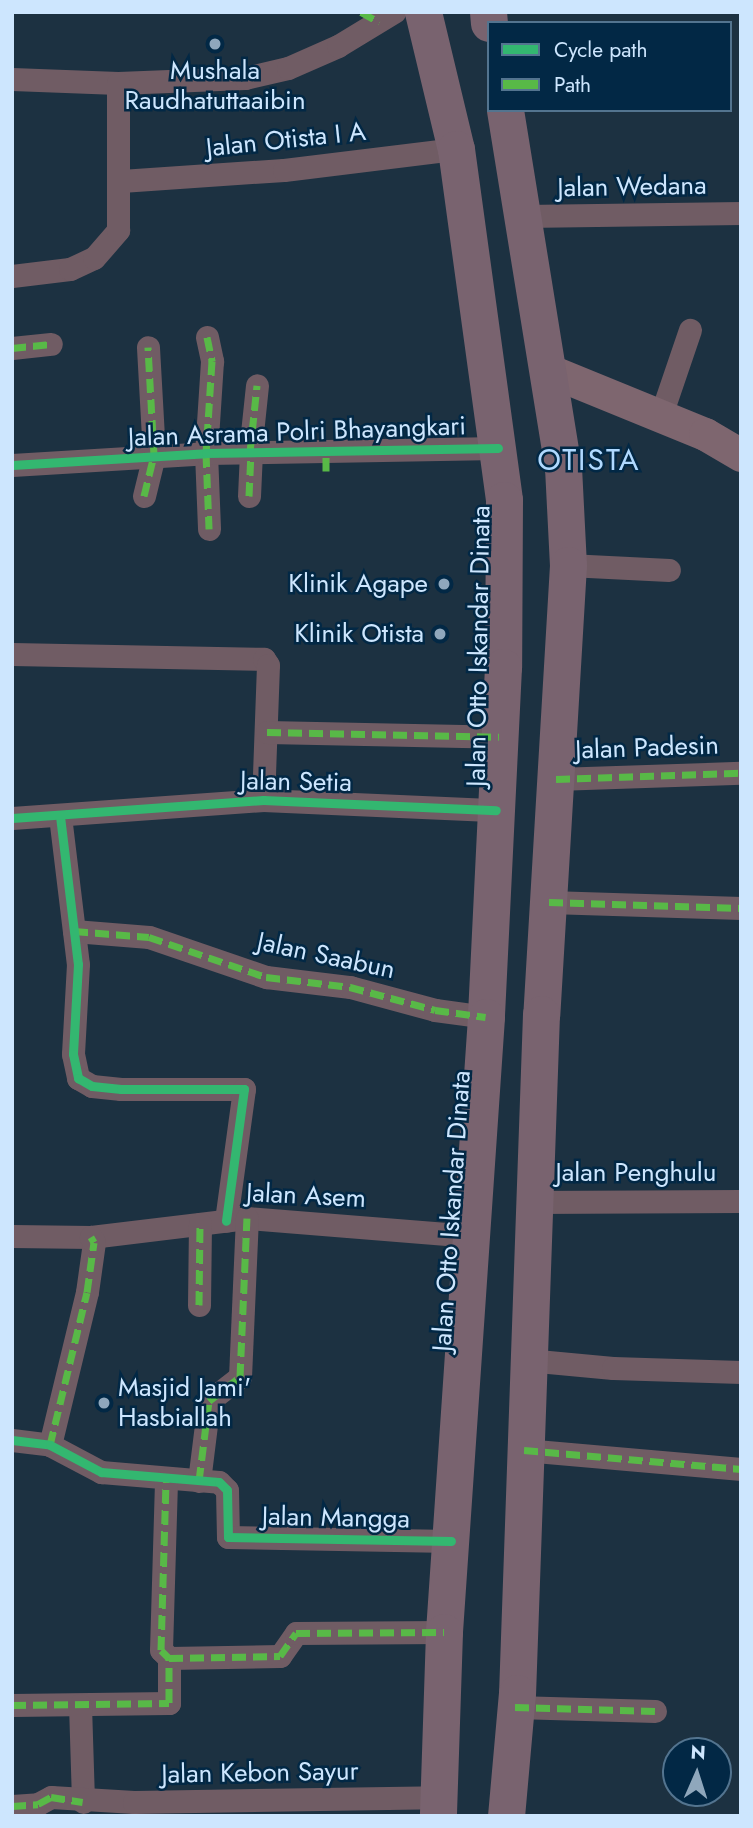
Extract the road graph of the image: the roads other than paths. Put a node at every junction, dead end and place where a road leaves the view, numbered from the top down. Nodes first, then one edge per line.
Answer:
1 (423, 12) edge
2 (378, 15) edge
3 (12, 79) edge
4 (118, 83) junction
5 (505, 112) edge
6 (456, 149) junction
7 (121, 181) junction
8 (741, 213) edge
9 (524, 216) junction
10 (12, 276) edge
11 (690, 330) dead end
12 (206, 337) dead end
13 (51, 344) dead end
14 (148, 347) dead end
15 (12, 348) edge
16 (548, 370) junction
17 (257, 385) dead end
18 (661, 415) junction
19 (498, 448) junction
20 (250, 452) junction
21 (206, 453) junction
22 (741, 455) edge
23 (155, 456) junction
24 (12, 464) edge
25 (144, 496) dead end
26 (249, 496) dead end
27 (209, 529) dead end
28 (568, 565) junction
29 (669, 570) dead end
30 (12, 654) edge
31 (267, 732) junction
32 (499, 737) junction
33 (741, 773) edge
34 (556, 779) junction
35 (263, 800) junction
36 (496, 810) junction
37 (60, 816) junction
38 (12, 818) edge
39 (549, 902) junction
40 (741, 908) edge
41 (74, 931) junction
42 (486, 1017) junction
43 (741, 1200) edge
44 (532, 1202) junction
45 (236, 1219) junction
46 (200, 1224) junction
47 (12, 1236) edge
48 (471, 1236) junction
49 (91, 1237) junction
50 (199, 1305) dead end
51 (527, 1360) junction
52 (741, 1372) edge
53 (12, 1440) edge
54 (50, 1446) junction
55 (524, 1450) junction
56 (741, 1469) edge
57 (166, 1479) junction
58 (200, 1481) junction
59 (450, 1541) junction
60 (444, 1632) junction
61 (169, 1658) junction
62 (12, 1705) edge
63 (80, 1705) junction
64 (515, 1707) junction
65 (655, 1711) dead end
66 (83, 1802) junction
67 (12, 1806) edge
68 (438, 1807) edge
69 (506, 1816) edge

1 - 6 main road, Jalan Otto Iskandar Dinata
2 - 4 street
3 - 4 street
4 - 7 street
5 - 9 main road
6 - 7 street, Jalan Otista I A
6 - 19 main road, Jalan Otto Iskandar Dinata
7 - 10 street
8 - 9 street, Jalan Wedana
9 - 16 main road
11 - 18 street
12 - 21 street
13 - 15 street
14 - 23 street
16 - 18 street
16 - 28 main road
17 - 20 street
18 - 22 street
19 - 20 street, Jalan Asrama Polri Bhayangkari
19 - 32 main road, Jalan Otto Iskandar Dinata
20 - 21 street, Jalan Asrama Polri Bhayangkari
20 - 26 street
21 - 23 street, Jalan Asrama Polri Bhayangkari
21 - 27 street
23 - 24 street, Jalan Asrama Polri Bhayangkari
23 - 25 street
28 - 29 street
28 - 34 main road
30 - 31 street
31 - 32 street
31 - 35 street
32 - 36 main road, Jalan Otto Iskandar Dinata
33 - 34 street, Jalan Padesin
34 - 39 main road
35 - 36 street, Jalan Setia
35 - 37 street, Jalan Setia
36 - 42 main road, Jalan Otto Iskandar Dinata
37 - 38 street, Jalan Setia
37 - 41 street
39 - 40 street
39 - 44 main road
41 - 42 street, Jalan Saabun
41 - 45 street
42 - 48 main road, Jalan Otto Iskandar Dinata
43 - 44 street, Jalan Penghulu
44 - 51 main road
45 - 46 street, Jalan Asem
45 - 48 street, Jalan Asem
45 - 58 street
46 - 49 street, Jalan Asem
46 - 50 street
47 - 49 street, Jalan Asem
48 - 59 main road, Jalan Otto Iskandar Dinata
49 - 54 street
51 - 52 street
51 - 55 main road
53 - 54 street
54 - 57 street
55 - 56 street
55 - 64 main road
57 - 58 street
57 - 61 street
58 - 59 street, Jalan Mangga
59 - 60 main road, Jalan Otto Iskandar Dinata
60 - 61 street
60 - 68 main road, Jalan Otto Iskandar Dinata
61 - 63 street
62 - 63 street
63 - 66 street
64 - 65 street
64 - 69 main road
66 - 67 street, Jalan Kebon Sayur
66 - 68 street, Jalan Kebon Sayur

